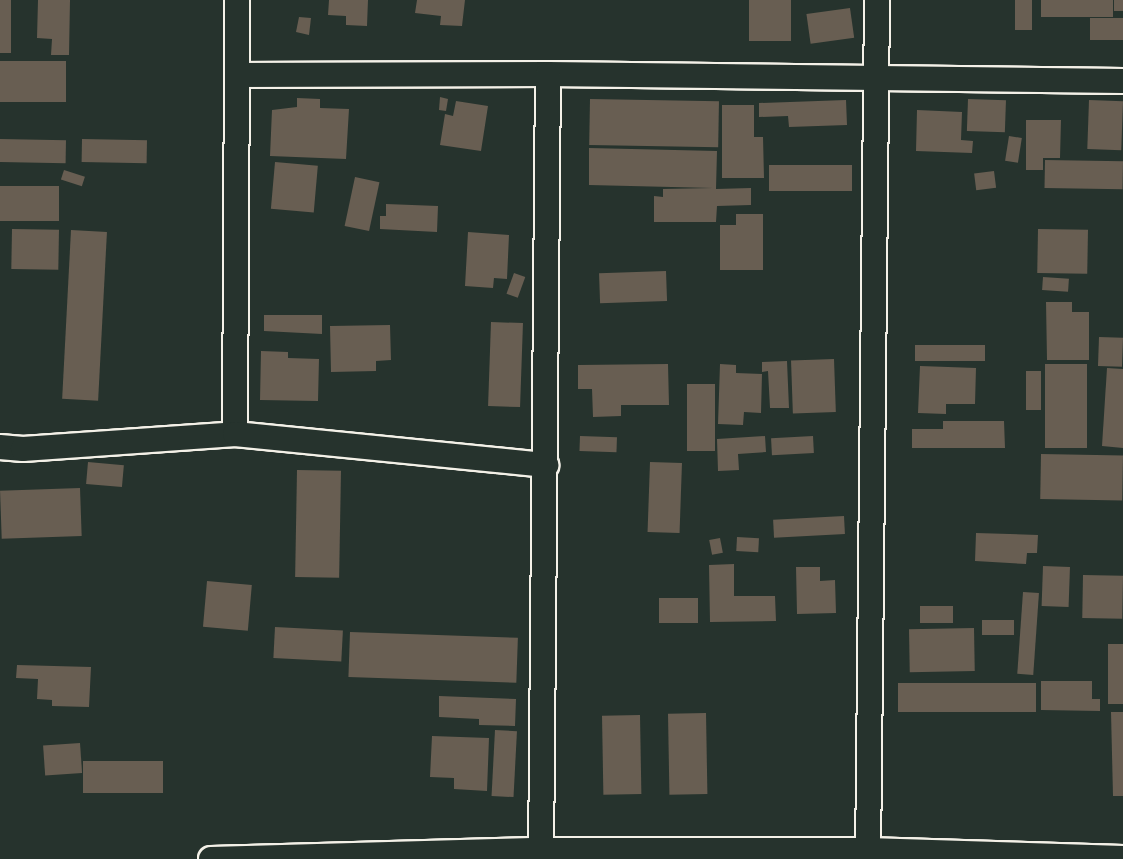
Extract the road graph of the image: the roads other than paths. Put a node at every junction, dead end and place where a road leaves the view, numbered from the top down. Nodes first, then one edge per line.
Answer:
1 (237, 0) edge
2 (877, 0) edge
3 (548, 74) junction
4 (237, 75) junction
5 (875, 77) junction
6 (1123, 81) edge
7 (235, 434) junction
8 (0, 447) edge
9 (546, 465) junction
10 (541, 855) edge
11 (868, 855) edge
12 (1123, 858) edge
13 (210, 859) edge

1 - 4 street
2 - 5 street
3 - 4 street
3 - 5 street
3 - 9 street
4 - 7 street
5 - 6 street
5 - 11 street
7 - 8 street
7 - 9 street
9 - 10 street
10 - 11 street
10 - 13 street
11 - 12 street

